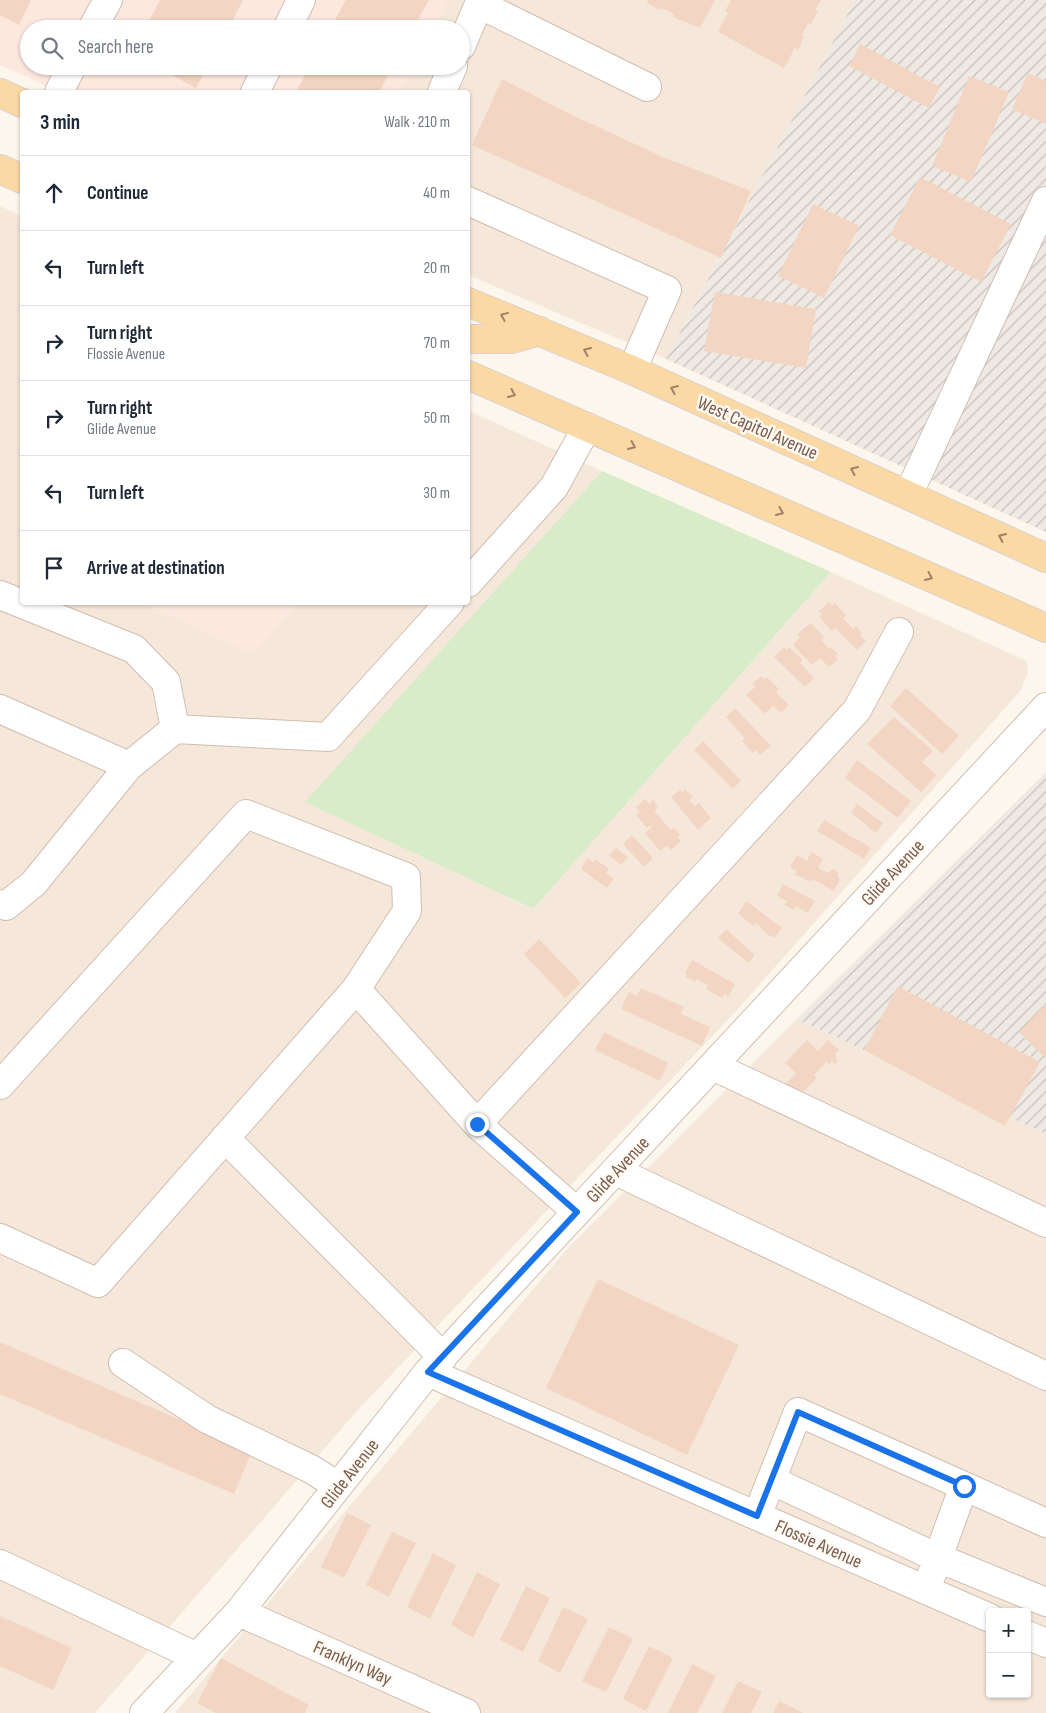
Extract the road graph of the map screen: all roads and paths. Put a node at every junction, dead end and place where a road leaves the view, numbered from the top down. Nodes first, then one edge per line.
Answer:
1 (108, 0) edge
2 (301, 0) edge
3 (480, 2) edge
4 (97, 20) edge
5 (291, 20) edge
6 (470, 25) edge
7 (68, 75) edge
8 (264, 75) edge
9 (449, 75) edge
10 (647, 86) dead end
11 (60, 90) edge
12 (256, 90) edge
13 (443, 90) edge
14 (0, 93) edge
15 (20, 102) edge
16 (0, 170) edge
17 (20, 178) edge
18 (1046, 201) edge
19 (470, 202) edge
20 (470, 303) edge
21 (540, 331) junction
22 (470, 340) edge
23 (632, 370) junction
24 (470, 376) edge
25 (587, 427) junction
26 (908, 494) junction
27 (1046, 558) edge
28 (470, 581) edge
29 (0, 595) edge
30 (20, 603) edge
31 (25, 605) edge
32 (447, 605) edge
33 (1046, 628) edge
34 (899, 632) dead end
35 (1046, 707) edge
36 (0, 709) edge
37 (175, 729) junction
38 (129, 766) junction
39 (0, 904) edge
40 (356, 989) junction
41 (712, 1066) junction
42 (0, 1084) edge
43 (477, 1124) junction
44 (225, 1138) junction
45 (616, 1171) junction
46 (577, 1212) junction
47 (1046, 1223) edge
48 (0, 1238) edge
49 (123, 1363) dead end
50 (435, 1364) junction
51 (1046, 1376) edge
52 (771, 1480) junction
53 (338, 1486) junction
54 (964, 1486) junction
55 (757, 1516) junction
56 (1046, 1523) edge
57 (938, 1558) junction
58 (0, 1564) edge
59 (926, 1590) junction
60 (1046, 1602) edge
61 (239, 1612) junction
62 (986, 1616) edge
63 (1031, 1636) edge
64 (1046, 1643) edge
65 (198, 1657) junction
66 (144, 1713) edge
67 (466, 1713) edge

1 - 4 street
2 - 5 street
3 - 6 street
3 - 10 street
7 - 11 street
8 - 12 street
9 - 13 street
14 - 15 main road
16 - 17 main road
18 - 26 street
19 - 23 street
21 -> 20 main road, West Capitol Avenue
21 - 22 main road
23 -> 21 main road, West Capitol Avenue
26 -> 23 main road, West Capitol Avenue
24 -> 25 main road
25 - 28 street
25 -> 33 main road
27 -> 26 main road, West Capitol Avenue
29 - 30 street
31 - 37 street
32 - 37 street
34 - 43 street
35 - 41 street, Glide Avenue
36 - 38 street
37 - 38 street
38 - 39 street
40 - 42 street
40 - 43 street
40 - 44 street
41 - 45 street, Glide Avenue
41 - 47 street
43 - 46 street
44 - 48 street
44 - 50 street
45 - 46 street, Glide Avenue
45 - 51 street
46 - 50 street, Glide Avenue
49 - 53 street
50 - 53 street, Glide Avenue
50 - 55 street, Flossie Avenue
52 - 54 street
52 - 55 street
52 - 57 street
53 - 61 street, Glide Avenue
54 - 56 street
54 - 57 street
55 - 59 street, Flossie Avenue
57 - 59 street
57 - 60 street
58 - 65 street
59 - 62 street, Flossie Avenue
61 - 65 street, Glide Avenue
61 - 67 street, Franklyn Way
63 - 64 street
65 - 66 street, Glide Avenue

